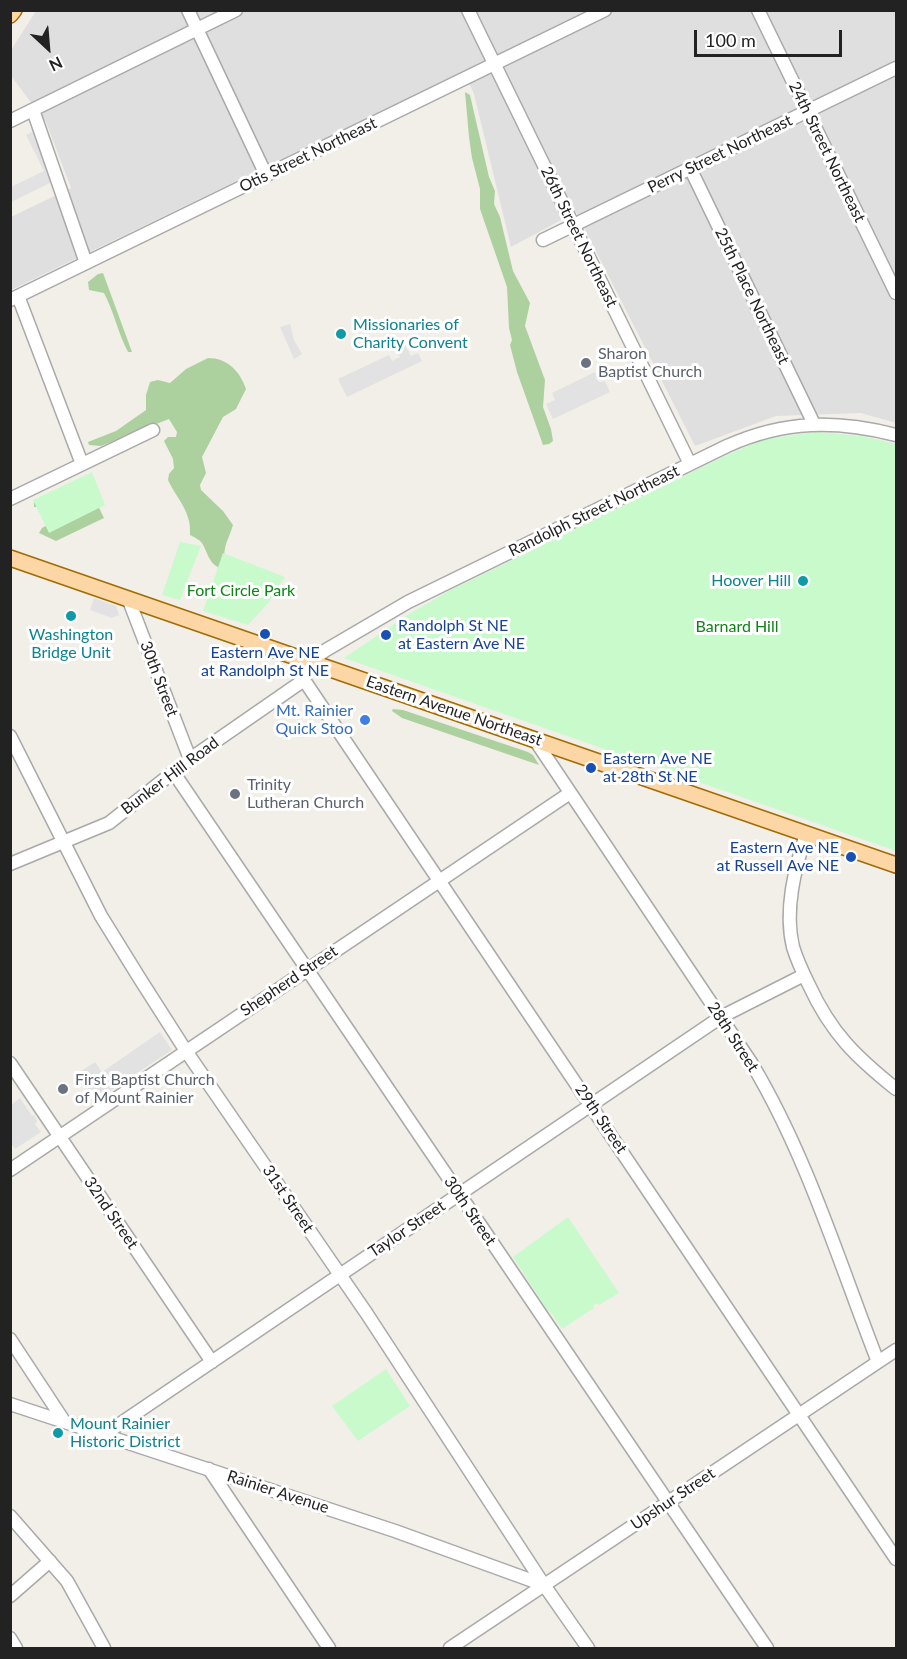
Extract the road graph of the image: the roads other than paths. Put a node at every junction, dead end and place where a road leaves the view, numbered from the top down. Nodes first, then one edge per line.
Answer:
1 (14, 10) edge
2 (188, 10) edge
3 (236, 10) edge
4 (468, 10) edge
5 (605, 10) edge
6 (758, 10) edge
7 (10, 15) edge
8 (197, 30) junction
9 (494, 64) junction
10 (897, 68) edge
11 (33, 110) junction
12 (807, 111) junction
13 (10, 121) edge
14 (690, 168) junction
15 (266, 176) junction
16 (573, 225) junction
17 (543, 240) dead end
18 (86, 263) junction
19 (897, 263) edge
20 (885, 268) junction
21 (897, 293) edge
22 (14, 298) edge
23 (813, 424) junction
24 (153, 430) dead end
25 (897, 435) edge
26 (82, 464) junction
27 (690, 464) junction
28 (10, 499) edge
29 (14, 562) edge
30 (128, 598) junction
31 (310, 662) junction
32 (304, 680) junction
33 (10, 736) edge
34 (535, 740) junction
35 (190, 759) junction
36 (174, 772) junction
37 (570, 793) junction
38 (806, 834) junction
39 (63, 843) junction
40 (10, 864) edge
41 (897, 865) edge
42 (439, 880) junction
43 (308, 969) junction
44 (804, 975) junction
45 (721, 1017) junction
46 (186, 1051) junction
47 (10, 1063) edge
48 (897, 1089) edge
49 (591, 1104) junction
50 (60, 1138) junction
51 (10, 1170) edge
52 (458, 1195) junction
53 (340, 1275) junction
54 (10, 1339) edge
55 (897, 1350) edge
56 (212, 1362) junction
57 (878, 1362) junction
58 (10, 1404) edge
59 (800, 1414) junction
60 (64, 1421) junction
61 (105, 1434) junction
62 (209, 1469) junction
63 (668, 1502) junction
64 (10, 1516) edge
65 (897, 1559) edge
66 (50, 1561) junction
67 (544, 1585) junction
68 (10, 1596) edge
69 (10, 1638) edge
70 (16, 1648) edge
71 (104, 1648) edge
72 (329, 1648) edge
73 (450, 1648) edge
74 (588, 1648) edge
75 (767, 1648) edge

1 - 7 main road
2 - 8 street
3 - 8 street
4 - 9 street, 26th Street Northeast
5 - 9 street, Otis Street Northeast
6 - 12 street, 24th Street Northeast
8 - 11 street
8 - 15 street
9 - 15 street, Otis Street Northeast
9 - 16 street, 26th Street Northeast
10 - 12 street, Perry Street Northeast
11 - 13 street
11 - 18 street
12 - 14 street, Perry Street Northeast
12 - 20 street, 24th Street Northeast
14 - 16 street, Perry Street Northeast
14 - 23 street, 25th Place Northeast
15 - 18 street, Otis Street Northeast
16 - 17 street, Perry Street Northeast
16 - 27 street, 26th Street Northeast
18 - 22 street, Otis Street Northeast
19 - 20 street
20 - 21 street, 24th Street Northeast
22 - 26 street
23 - 25 street, Randolph Street Northeast
23 - 27 street, Randolph Street Northeast
24 - 26 street
26 - 28 street
27 - 31 street, Randolph Street Northeast
29 - 30 main road, Eastern Avenue Northeast
30 - 31 main road, Eastern Avenue Northeast
30 - 35 street, 30th Street
31 - 32 street
31 - 34 main road, Eastern Avenue Northeast
32 - 35 street, Bunker Hill Road
32 - 42 street, 29th Street
33 - 39 street, 31st Street
34 - 37 street, 28th Street
34 - 38 main road, Eastern Avenue Northeast
35 - 36 street, Bunker Hill Road
36 - 39 street, Bunker Hill Road
36 - 43 street, 30th Street
37 - 42 street, Shepherd Street
37 - 45 street, 28th Street
38 - 41 main road, Eastern Avenue Northeast
38 - 44 street
39 - 40 street, Bunker Hill Road
39 - 46 street, 31st Street
42 - 43 street, Shepherd Street
42 - 49 street, 29th Street
43 - 46 street, Shepherd Street
43 - 52 street, 30th Street
44 - 45 street, Taylor Street
44 - 48 street
45 - 49 street, Taylor Street
45 - 57 street, 28th Street
46 - 50 street, Shepherd Street
46 - 53 street, 31st Street
47 - 50 street, 32nd Street
49 - 52 street, Taylor Street
49 - 59 street, 29th Street
50 - 51 street, Shepherd Street
50 - 56 street, 32nd Street
52 - 53 street, Taylor Street
52 - 63 street, 30th Street
53 - 56 street, Taylor Street
53 - 67 street, 31st Street
54 - 60 street
55 - 57 street, Upshur Street
56 - 61 street, Taylor Street
57 - 59 street, Upshur Street
58 - 60 street, Rainier Avenue
59 - 63 street, Upshur Street
59 - 65 street, 29th Street
60 - 61 street, Rainier Avenue
61 - 62 street, Rainier Avenue
62 - 67 street, Rainier Avenue
62 - 72 street
63 - 67 street, Upshur Street
63 - 75 street, 30th Street
64 - 66 street
66 - 68 street
66 - 71 street
67 - 73 street, Upshur Street
67 - 74 street, 31st Street
69 - 70 street

